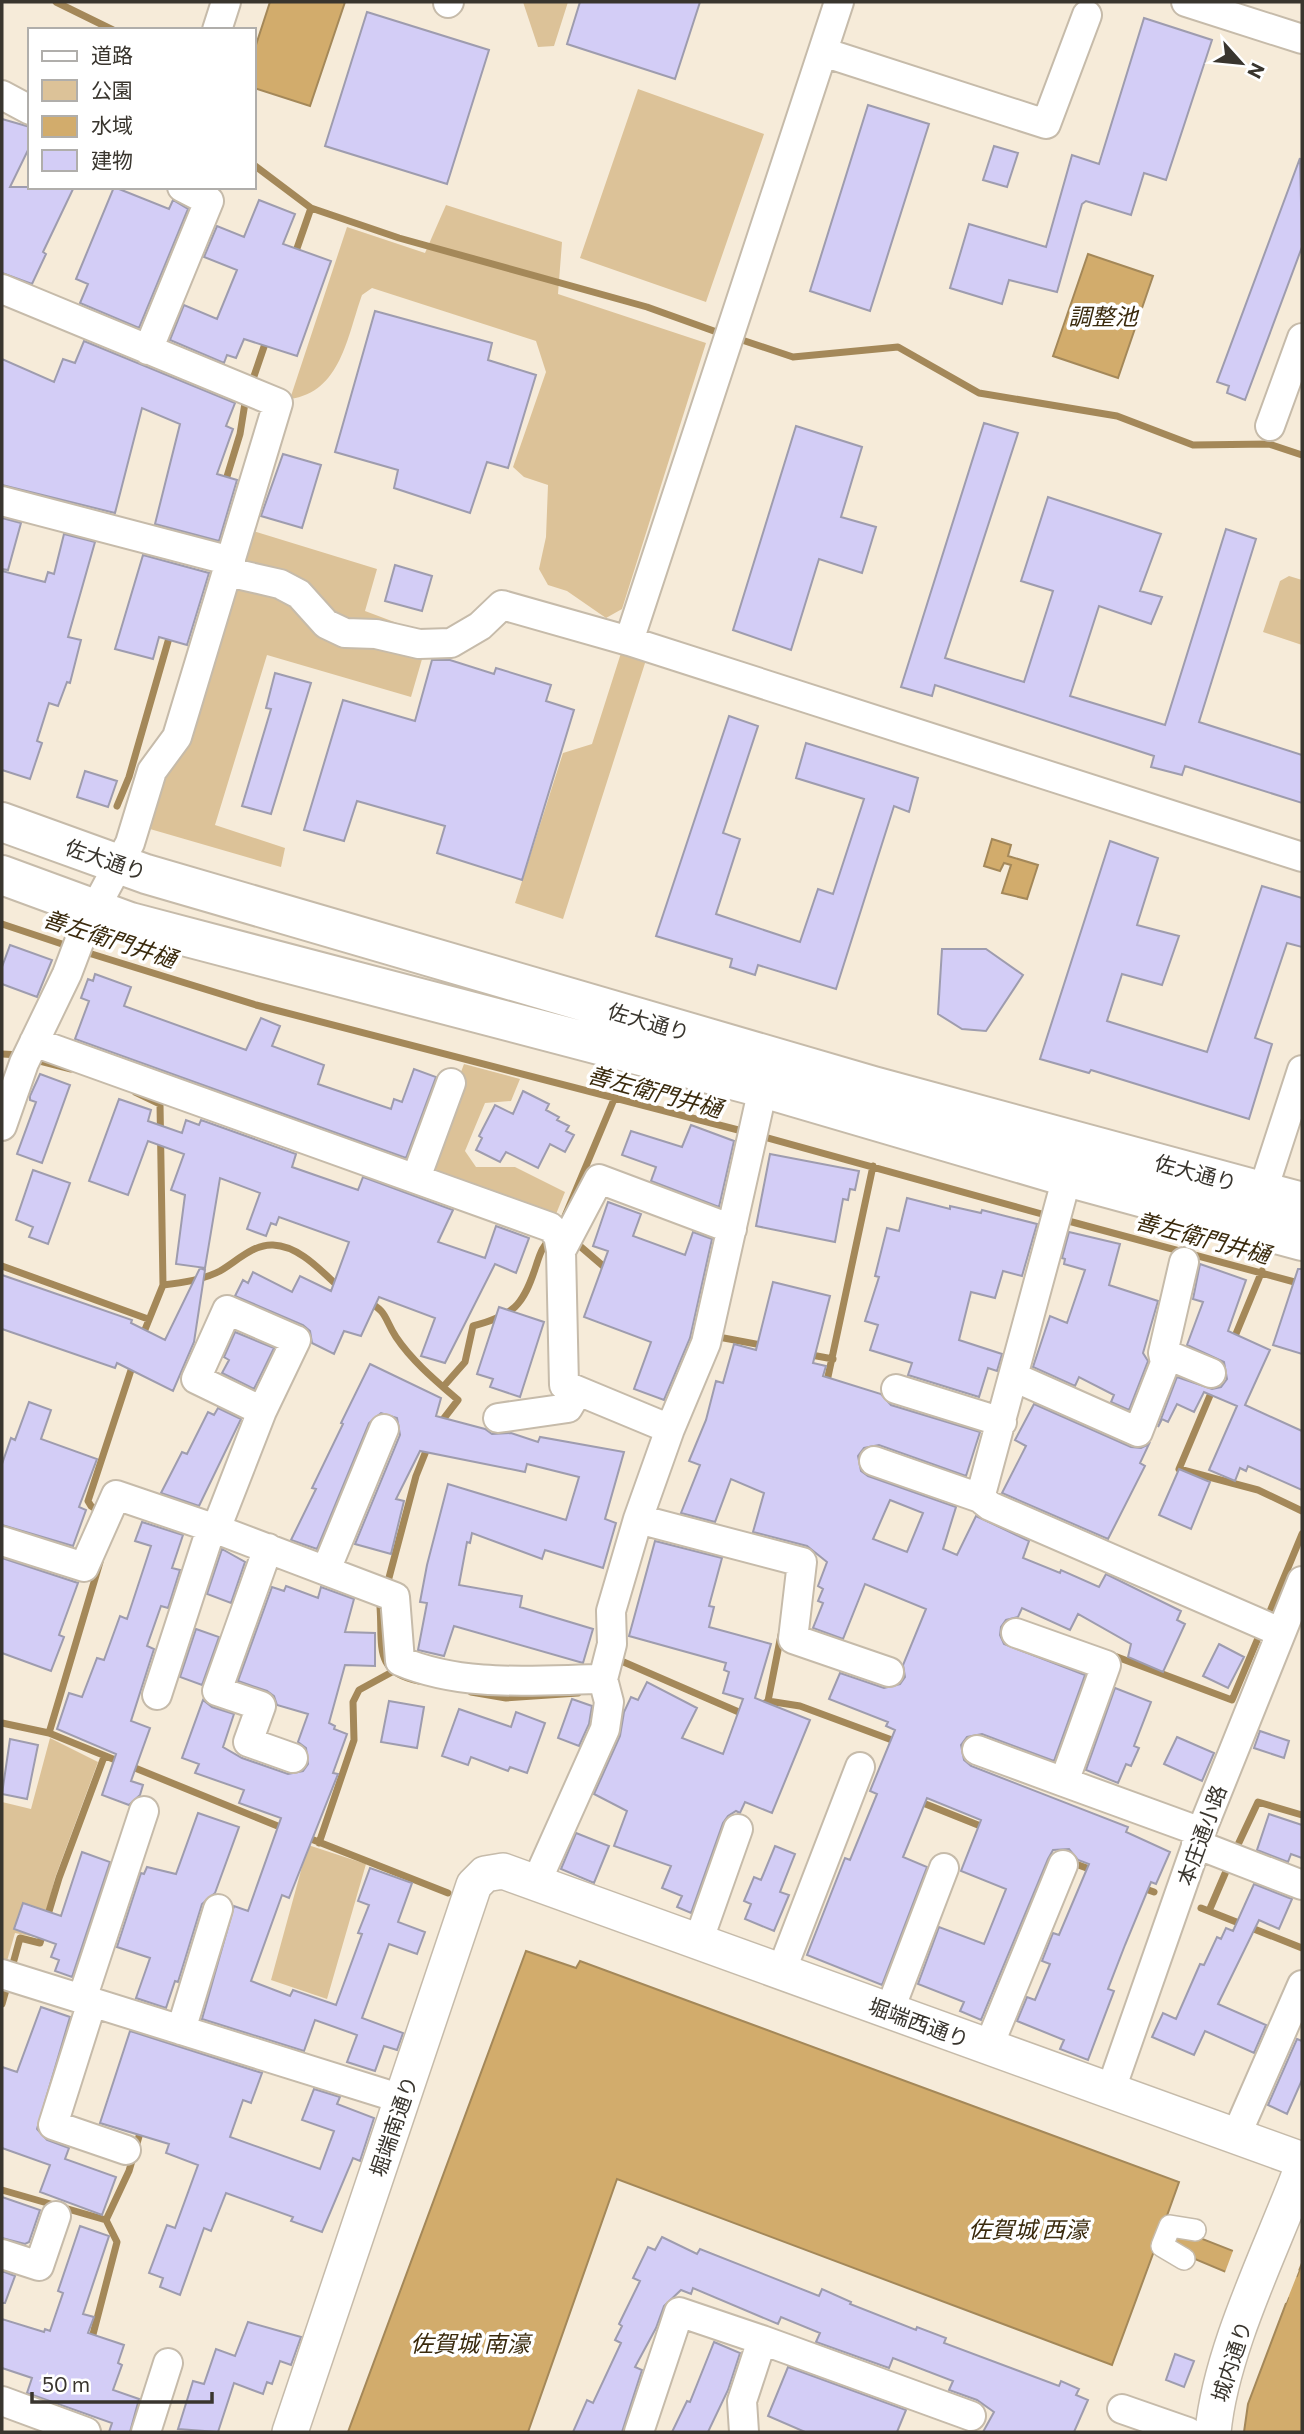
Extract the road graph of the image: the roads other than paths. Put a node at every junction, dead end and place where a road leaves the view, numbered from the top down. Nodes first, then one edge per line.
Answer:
1 (226, 2) edge
2 (839, 2) edge
3 (1186, 2) edge
4 (1087, 15) dead end
5 (218, 28) edge
6 (1302, 39) edge
7 (823, 52) junction
8 (2, 95) edge
9 (28, 109) edge
10 (186, 189) edge
11 (2, 289) edge
12 (1302, 338) edge
13 (148, 350) junction
14 (1269, 426) dead end
15 (2, 501) edge
16 (230, 566) junction
17 (629, 640) junction
18 (2, 822) edge
19 (1302, 857) edge
20 (119, 865) junction
21 (2, 874) edge
22 (82, 937) junction
23 (29, 1052) junction
24 (1302, 1070) edge
25 (451, 1083) dead end
26 (763, 1088) junction
27 (2, 1126) edge
28 (416, 1178) junction
29 (1263, 1190) junction
30 (1302, 1202) edge
31 (1060, 1204) junction
32 (732, 1229) junction
33 (562, 1237) junction
34 (1302, 1241) edge
35 (1184, 1262) dead end
36 (1163, 1353) junction
37 (1211, 1373) dead end
38 (1014, 1377) junction
39 (896, 1389) dead end
40 (578, 1391) junction
41 (262, 1412) dead end
42 (498, 1418) dead end
43 (1002, 1422) junction
44 (384, 1429) dead end
45 (670, 1429) junction
46 (874, 1461) dead end
47 (979, 1498) junction
48 (638, 1519) junction
49 (216, 1529) junction
50 (2, 1541) edge
51 (268, 1548) junction
52 (326, 1570) junction
53 (1302, 1581) edge
54 (1270, 1627) junction
55 (1016, 1633) dead end
56 (889, 1672) dead end
57 (603, 1679) junction
58 (157, 1695) dead end
59 (976, 1750) dead end
60 (293, 1758) dead end
61 (860, 1767) dead end
62 (1064, 1782) junction
63 (144, 1811) dead end
64 (738, 1829) dead end
65 (1198, 1838) junction
66 (1063, 1865) dead end
67 (944, 1868) dead end
68 (536, 1883) junction
69 (1302, 1885) edge
70 (218, 1909) dead end
71 (698, 1942) junction
72 (781, 1972) junction
73 (7, 1975) edge
74 (1302, 1986) edge
75 (87, 2000) junction
76 (889, 2012) junction
77 (181, 2030) junction
78 (988, 2048) junction
79 (1110, 2092) junction
80 (402, 2099) junction
81 (1235, 2138) junction
82 (126, 2150) dead end
83 (1302, 2160) edge
84 (1302, 2168) edge
85 (56, 2216) dead end
86 (1195, 2230) dead end
87 (2, 2254) edge
88 (1184, 2259) dead end
89 (762, 2340) junction
90 (168, 2363) dead end
91 (2, 2401) edge
92 (1122, 2409) dead end
93 (971, 2416) dead end
94 (86, 2432) edge
95 (146, 2432) edge
96 (290, 2432) edge
97 (639, 2432) edge
98 (744, 2432) edge
99 (1188, 2432) edge
100 (1213, 2432) edge

1 - 5 street
2 - 7 street
3 - 6 street
4 - 7 street
7 - 17 street
8 - 9 street
10 - 13 street
11 - 13 street
12 - 14 street
13 - 16 street
15 - 16 street
16 - 17 street
16 - 20 street
17 - 19 street
18 - 20 main road, 佐大通り
20 - 22 street
20 - 29 main road, 佐大通り
21 - 22 main road, 佐大通り
22 - 23 street
22 - 26 main road, 佐大通り
23 - 27 street
23 - 28 street
24 - 29 street
25 - 28 street
26 - 31 main road, 佐大通り
26 - 32 street
28 - 33 street
29 - 30 main road, 佐大通り
31 - 34 main road, 佐大通り
31 - 38 street
32 - 33 street
32 - 45 street
33 - 40 street
35 - 36 street
36 - 37 street
36 - 38 street
38 - 43 street
39 - 43 street
40 - 42 street
40 - 45 street
41 - 49 street
43 - 47 street
44 - 52 street
45 - 48 street
46 - 47 street
47 - 54 street
48 - 56 street
48 - 57 street
49 - 50 street
49 - 51 street
49 - 58 street
51 - 52 street
51 - 60 street
52 - 57 street
53 - 54 street, 本庄通小路
54 - 65 street, 本庄通小路
55 - 62 street
57 - 68 street
59 - 62 street
61 - 72 street
62 - 65 street
63 - 75 street
64 - 71 street
65 - 69 street
65 - 79 street, 本庄通小路
66 - 78 street
67 - 76 street
68 - 71 street, 堀端西通り
68 - 80 street, 堀端南通り
70 - 77 street
71 - 72 street, 堀端西通り
72 - 76 street, 堀端西通り
73 - 75 street
74 - 81 street
75 - 77 street
75 - 82 street
76 - 78 street, 堀端西通り
77 - 80 street
78 - 79 street, 堀端西通り
79 - 81 street, 堀端西通り
80 - 96 street, 堀端南通り
81 - 83 street, 堀端西通り
84 - 100 street, 城内通り
85 - 87 street
86 - 88 street
89 - 93 street
89 - 97 street
89 - 98 street
90 - 95 street
91 - 94 street
92 - 99 street

